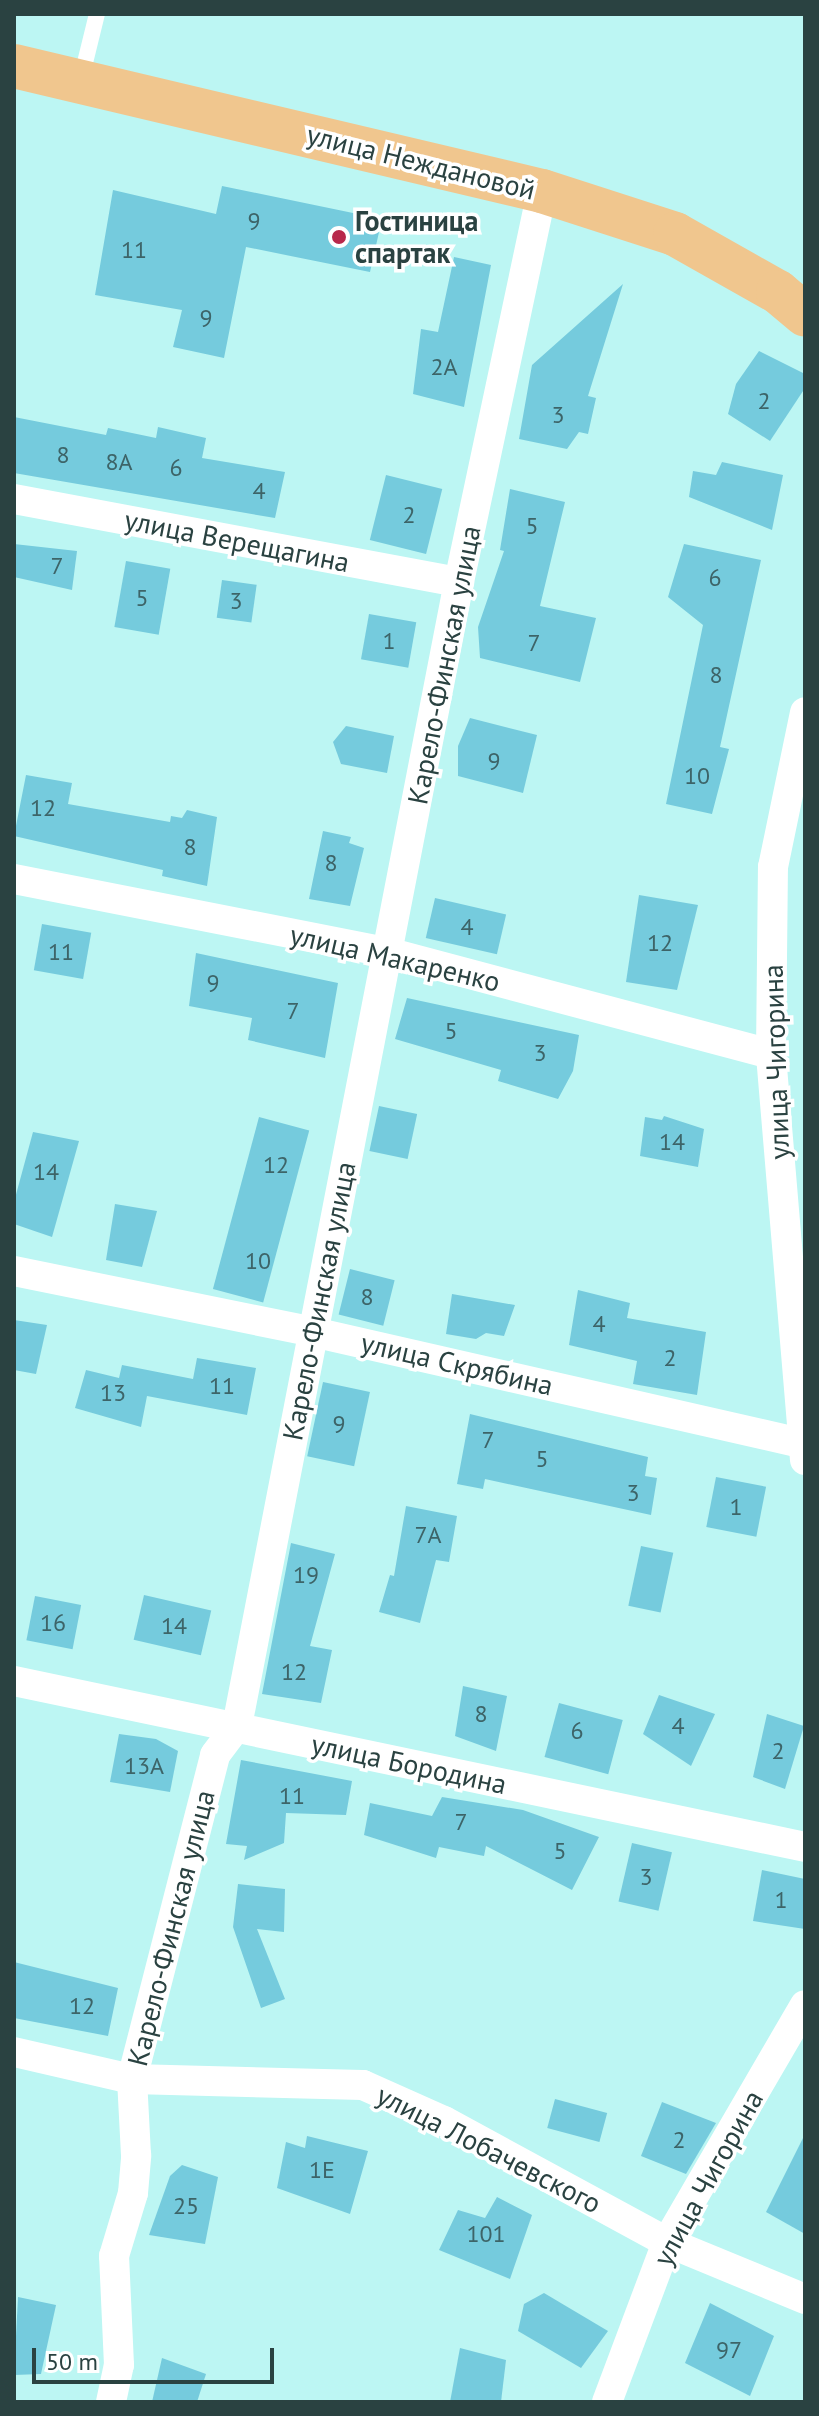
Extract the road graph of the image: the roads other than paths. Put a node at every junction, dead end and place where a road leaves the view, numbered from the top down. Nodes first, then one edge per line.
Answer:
1 (97, 14) edge
2 (14, 66) edge
3 (81, 79) junction
4 (542, 191) junction
5 (805, 315) edge
6 (14, 499) edge
7 (459, 582) junction
8 (805, 712) edge
9 (14, 879) edge
10 (387, 952) junction
11 (771, 1054) junction
12 (14, 1271) edge
13 (313, 1332) junction
14 (804, 1450) edge
15 (14, 1681) edge
16 (237, 1726) junction
17 (805, 1847) edge
18 (805, 2005) edge
19 (14, 2052) edge
20 (132, 2079) junction
21 (667, 2242) junction
22 (805, 2299) edge
23 (111, 2402) edge
24 (607, 2402) edge

1 - 3 lane
2 - 3 highway, улица Неждановой
3 - 4 highway, улица Неждановой
4 - 5 highway, улица Неждановой
4 - 7 street, Карело-Финская улица
6 - 7 street, улица Верещагина
7 - 10 street, Карело-Финская улица
8 - 11 street, улица Чигорина
9 - 10 street, улица Макаренко
10 - 11 street, улица Макаренко
10 - 13 street, Карело-Финская улица
11 - 14 street, улица Чигорина
12 - 13 street, улица Скрябина
13 - 14 street, улица Скрябина
13 - 16 street, Карело-Финская улица
15 - 16 street, улица Бородина
16 - 17 street, улица Бородина
16 - 20 street, Карело-Финская улица
18 - 21 street, улица Чигорина
19 - 20 street, улица Лобачевского
20 - 21 street, улица Лобачевского
20 - 23 street, Карело-Финская улица
21 - 22 street, улица Лобачевского
21 - 24 street, улица Чигорина

